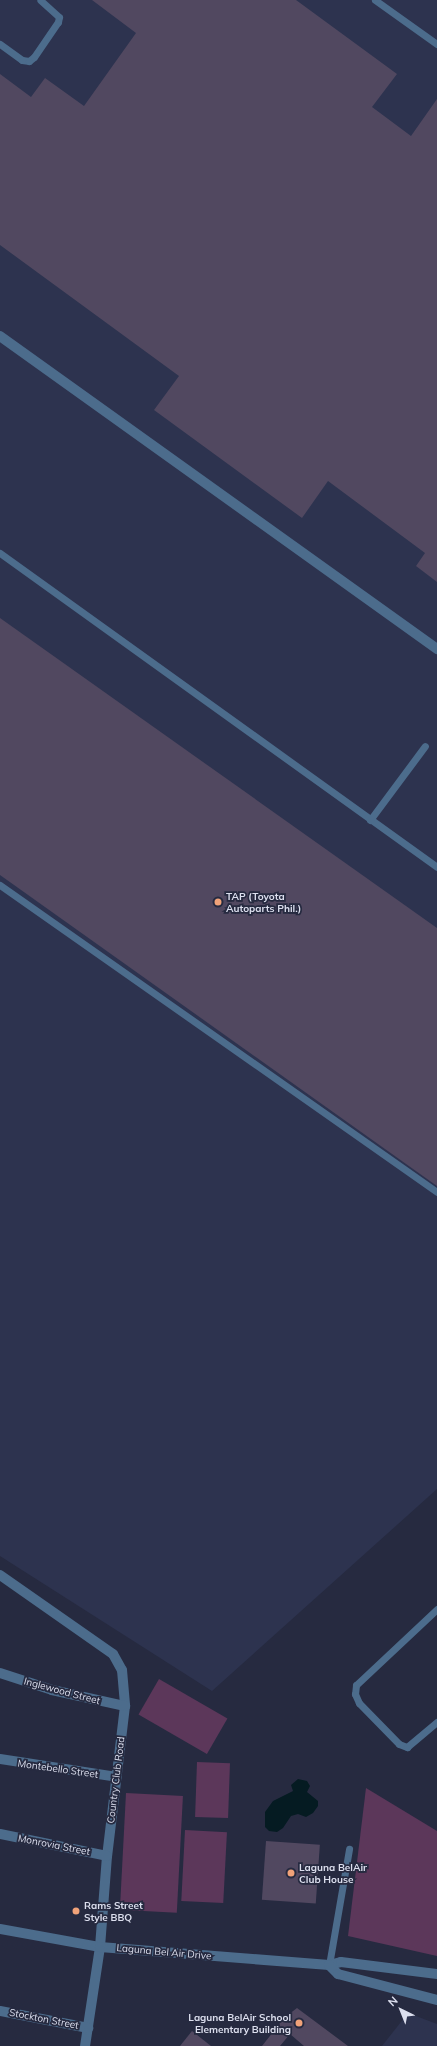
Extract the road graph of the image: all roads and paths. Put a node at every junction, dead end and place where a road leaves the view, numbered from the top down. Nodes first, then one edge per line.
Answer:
1 (40, 0) edge
2 (375, 0) edge
3 (0, 44) edge
4 (437, 44) edge
5 (0, 336) edge
6 (0, 553) edge
7 (437, 650) edge
8 (425, 746) dead end
9 (370, 820) junction
10 (437, 867) edge
11 (0, 884) edge
12 (437, 1192) edge
13 (0, 1575) edge
14 (437, 1609) edge
15 (0, 1673) edge
16 (125, 1706) junction
17 (437, 1722) edge
18 (0, 1759) edge
19 (117, 1777) junction
20 (0, 1834) edge
21 (349, 1849) dead end
22 (107, 1856) junction
23 (0, 1929) edge
24 (100, 1947) junction
25 (329, 1965) junction
26 (437, 1974) edge
27 (437, 2000) edge
28 (0, 2011) edge
29 (88, 2028) junction
30 (86, 2046) edge

1 - 3 lane
2 - 4 lane
5 - 7 street
6 - 9 lane
8 - 9 lane
9 - 10 lane
11 - 12 lane
13 - 16 street, Country Club Road
14 - 17 lane
15 - 16 street, Inglewood Street
16 - 19 street, Country Club Road
18 - 19 street, Montebello Street
19 - 22 street, Country Club Road
20 - 22 street, Monrovia Street
21 - 25 lane
22 - 24 street, Country Club Road
23 - 24 street, Laguna Bel Air Drive
24 - 25 street, Laguna Bel Air Drive
24 - 29 street, Country Club Road
25 - 26 street, Laguna Bel Air Drive
25 - 27 street, Laguna Bel Air Drive
28 - 29 street, Stockton Street
29 - 30 street, Country Club Road

